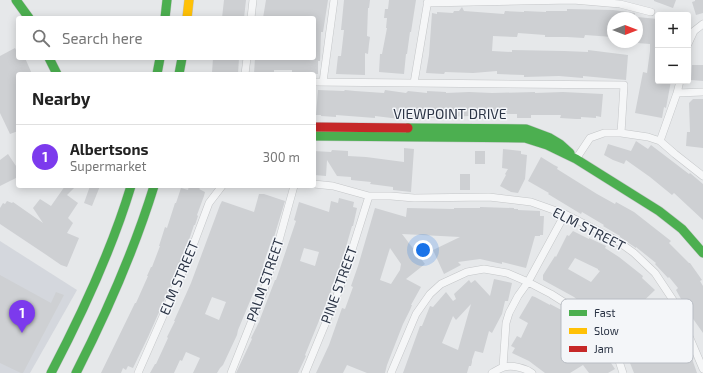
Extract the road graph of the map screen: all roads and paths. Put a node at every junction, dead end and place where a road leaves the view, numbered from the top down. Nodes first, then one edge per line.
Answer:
1 (16, 0) edge
2 (167, 0) edge
3 (189, 0) edge
4 (253, 0) edge
5 (334, 0) edge
6 (573, 0) edge
7 (428, 1) edge
8 (651, 12) dead end
9 (28, 16) edge
10 (165, 16) edge
11 (187, 16) edge
12 (251, 16) edge
13 (703, 24) edge
14 (691, 38) edge
15 (50, 60) edge
16 (160, 60) edge
17 (182, 60) edge
18 (247, 60) edge
19 (56, 72) edge
20 (157, 72) edge
21 (179, 72) edge
22 (245, 72) edge
23 (316, 82) edge
24 (323, 82) junction
25 (414, 83) junction
26 (679, 84) edge
27 (703, 92) edge
28 (677, 93) junction
29 (316, 127) edge
30 (621, 133) junction
31 (316, 136) edge
32 (660, 141) junction
33 (576, 159) junction
34 (703, 176) edge
35 (316, 184) edge
36 (130, 188) edge
37 (153, 188) edge
38 (220, 188) edge
39 (293, 188) edge
40 (368, 196) junction
41 (565, 214) junction
42 (703, 253) edge
43 (528, 282) junction
44 (671, 299) edge
45 (561, 300) edge
46 (693, 346) edge
47 (620, 363) edge
48 (503, 367) junction
49 (703, 369) edge
50 (51, 373) edge
51 (76, 373) edge
52 (138, 373) edge
53 (231, 373) edge
54 (305, 373) edge
55 (391, 373) edge
56 (492, 373) edge
57 (532, 373) edge
58 (623, 373) edge

1 - 9 street
2 - 10 street
3 - 11 street
4 - 12 street
5 - 24 street
6 - 7 street
6 - 8 street
7 - 25 street
13 - 14 street
15 - 19 street
16 - 20 street
17 - 21 street
18 - 22 street
23 - 24 street
24 - 25 street
25 - 30 street
26 - 28 street
27 - 28 street
28 - 32 street
29 - 33 street, VIEWPOINT DRIVE
30 - 32 street
30 - 33 street
31 - 33 street, VIEWPOINT DRIVE
32 - 34 street
33 - 42 street, VIEWPOINT DRIVE
35 - 40 street, ELM STREET
36 - 50 street
37 - 51 street
38 - 52 street, ELM STREET
39 - 53 street, PALM STREET
40 - 41 street, ELM STREET
40 - 54 street, PINE STREET
41 - 43 street
41 - 44 street, ELM STREET
43 - 45 street
43 - 48 street
43 - 55 street
46 - 49 street, ELM STREET
47 - 58 street
48 - 56 street
48 - 57 street

